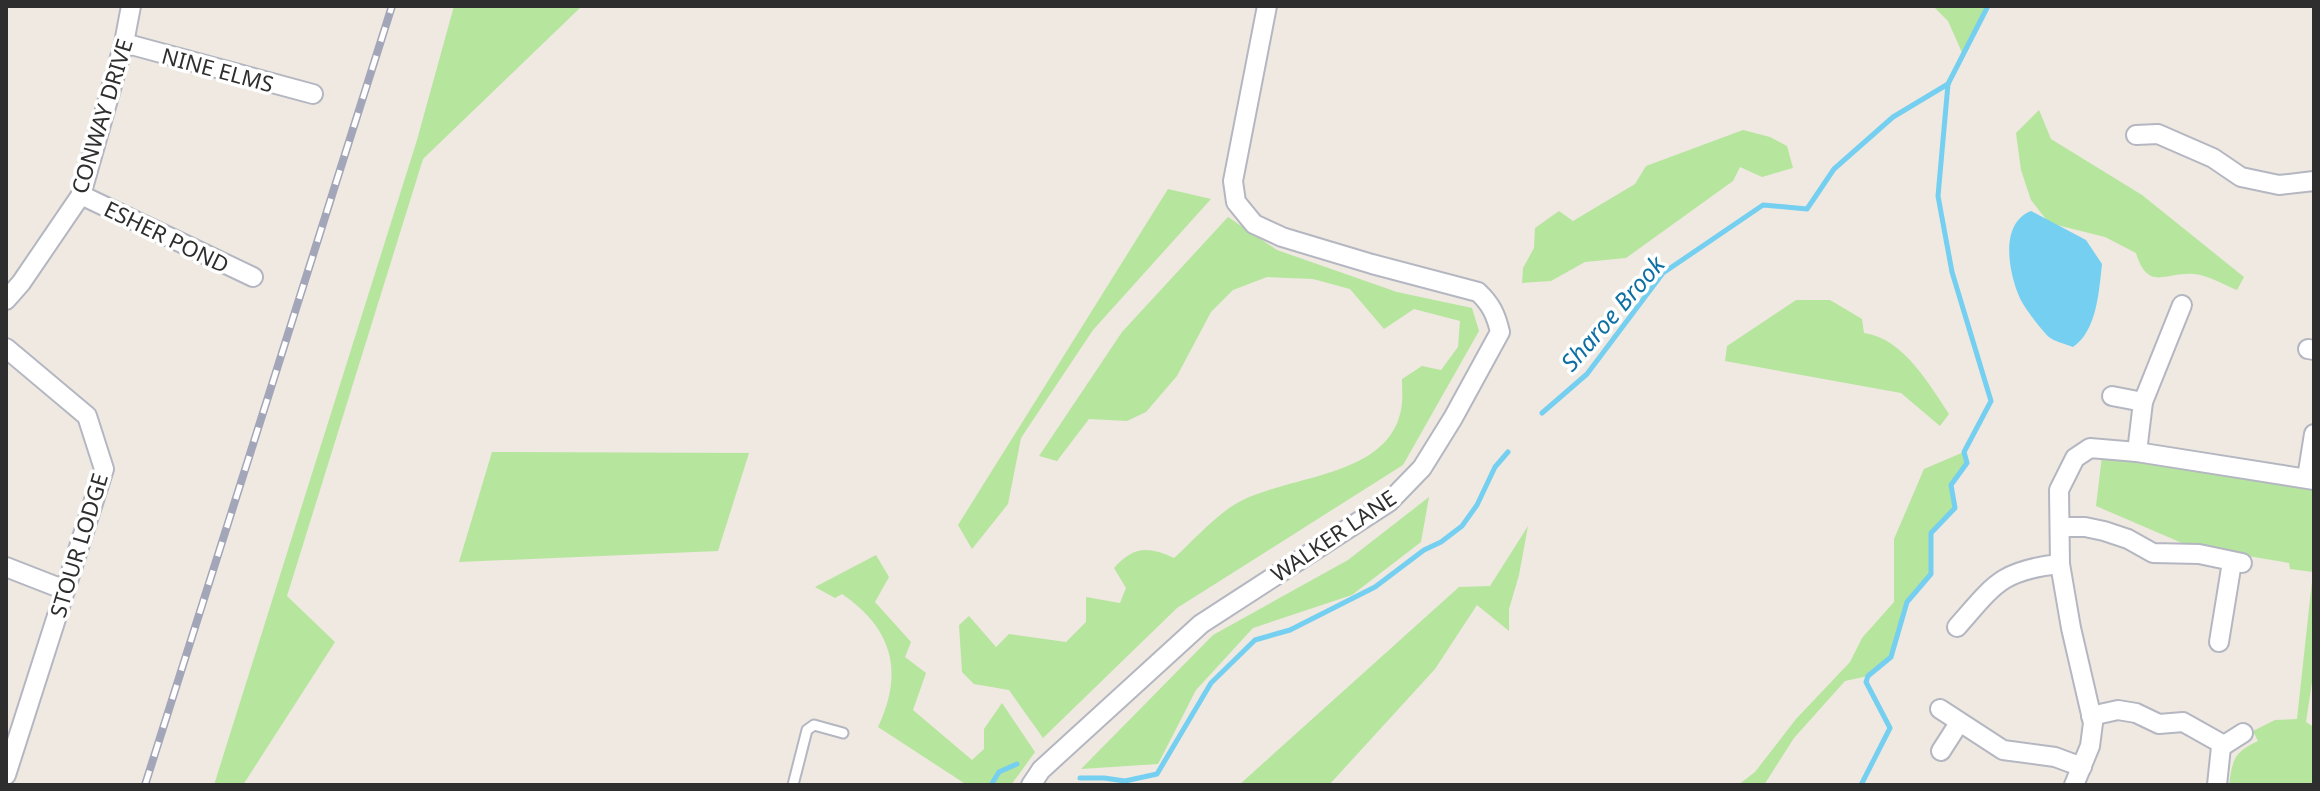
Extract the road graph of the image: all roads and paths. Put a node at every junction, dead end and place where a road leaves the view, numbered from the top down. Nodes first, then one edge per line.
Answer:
1 (131, 6) edge
2 (1267, 6) edge
3 (124, 43) junction
4 (313, 94) dead end
5 (2136, 135) dead end
6 (2314, 181) edge
7 (81, 195) junction
8 (6, 271) edge
9 (253, 277) dead end
10 (21, 283) junction
11 (6, 300) edge
12 (2182, 305) dead end
13 (6, 348) edge
14 (2112, 396) dead end
15 (2143, 402) junction
16 (2314, 434) edge
17 (2137, 452) junction
18 (2310, 479) edge
19 (2060, 527) junction
20 (2060, 564) junction
21 (6, 567) edge
22 (65, 590) junction
23 (1957, 627) dead end
24 (2219, 642) dead end
25 (1940, 709) dead end
26 (2091, 716) junction
27 (1959, 723) junction
28 (12, 733) edge
29 (843, 733) dead end
30 (2243, 733) dead end
31 (2224, 745) junction
32 (1941, 751) dead end
33 (2082, 767) junction
34 (6, 775) edge
35 (793, 785) edge
36 (1031, 785) edge
37 (2074, 785) edge
38 (2217, 785) edge

1 - 3 street, CONWAY DRIVE
2 - 36 street, WALKER LANE
3 - 4 street, NINE ELMS
3 - 7 street, CONWAY DRIVE
5 - 6 street
7 - 9 street, ESHER POND
7 - 10 street, CONWAY DRIVE
8 - 10 street
10 - 11 street, CONWAY DRIVE
12 - 15 street
13 - 22 street, STOUR LODGE
14 - 15 street
15 - 17 street
16 - 18 street
17 - 18 street
17 - 19 street
19 - 20 street
19 - 24 street
20 - 23 street
20 - 26 street
21 - 22 street
22 - 28 street, STOUR LODGE
25 - 27 street
26 - 31 street
26 - 33 street
27 - 32 street
27 - 33 street
28 - 34 street, STOUR LODGE
29 - 35 lane
30 - 31 street
31 - 38 street
33 - 37 street

